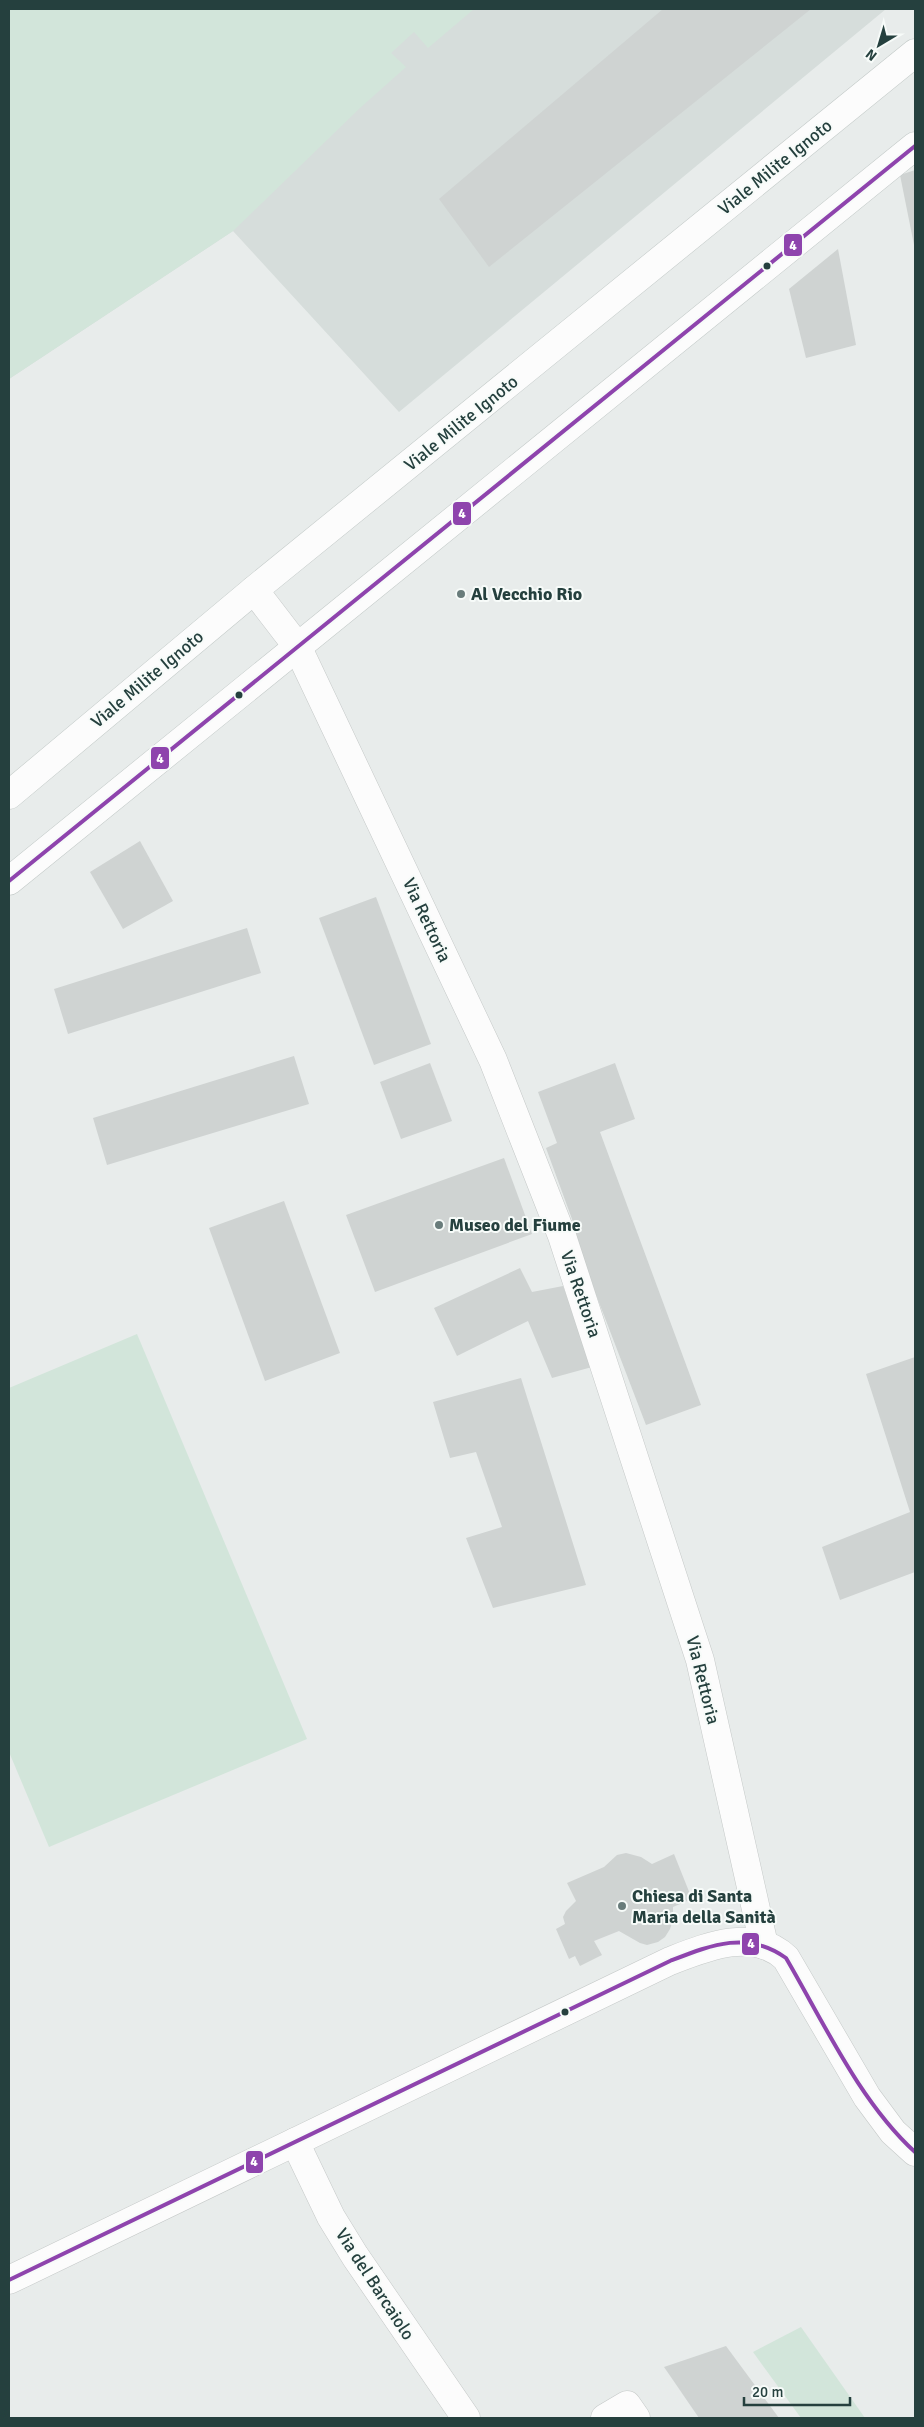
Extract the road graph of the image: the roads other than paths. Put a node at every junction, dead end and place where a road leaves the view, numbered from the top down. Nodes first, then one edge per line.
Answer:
1 (912, 63) edge
2 (915, 146) edge
3 (254, 590) junction
4 (297, 646) junction
5 (9, 795) edge
6 (9, 880) edge
7 (764, 1945) junction
8 (295, 2142) junction
9 (915, 2152) edge
10 (9, 2280) edge
11 (466, 2418) edge
12 (605, 2418) edge
13 (636, 2418) edge

1 - 3 street, Viale Milite Ignoto
2 - 4 street
3 - 4 street, Via Rettoria
3 - 5 street, Viale Milite Ignoto
4 - 6 street
4 - 7 street, Via Rettoria
7 - 8 street
7 - 9 street
8 - 10 street
8 - 11 street, Via del Barcaiolo
12 - 13 street

